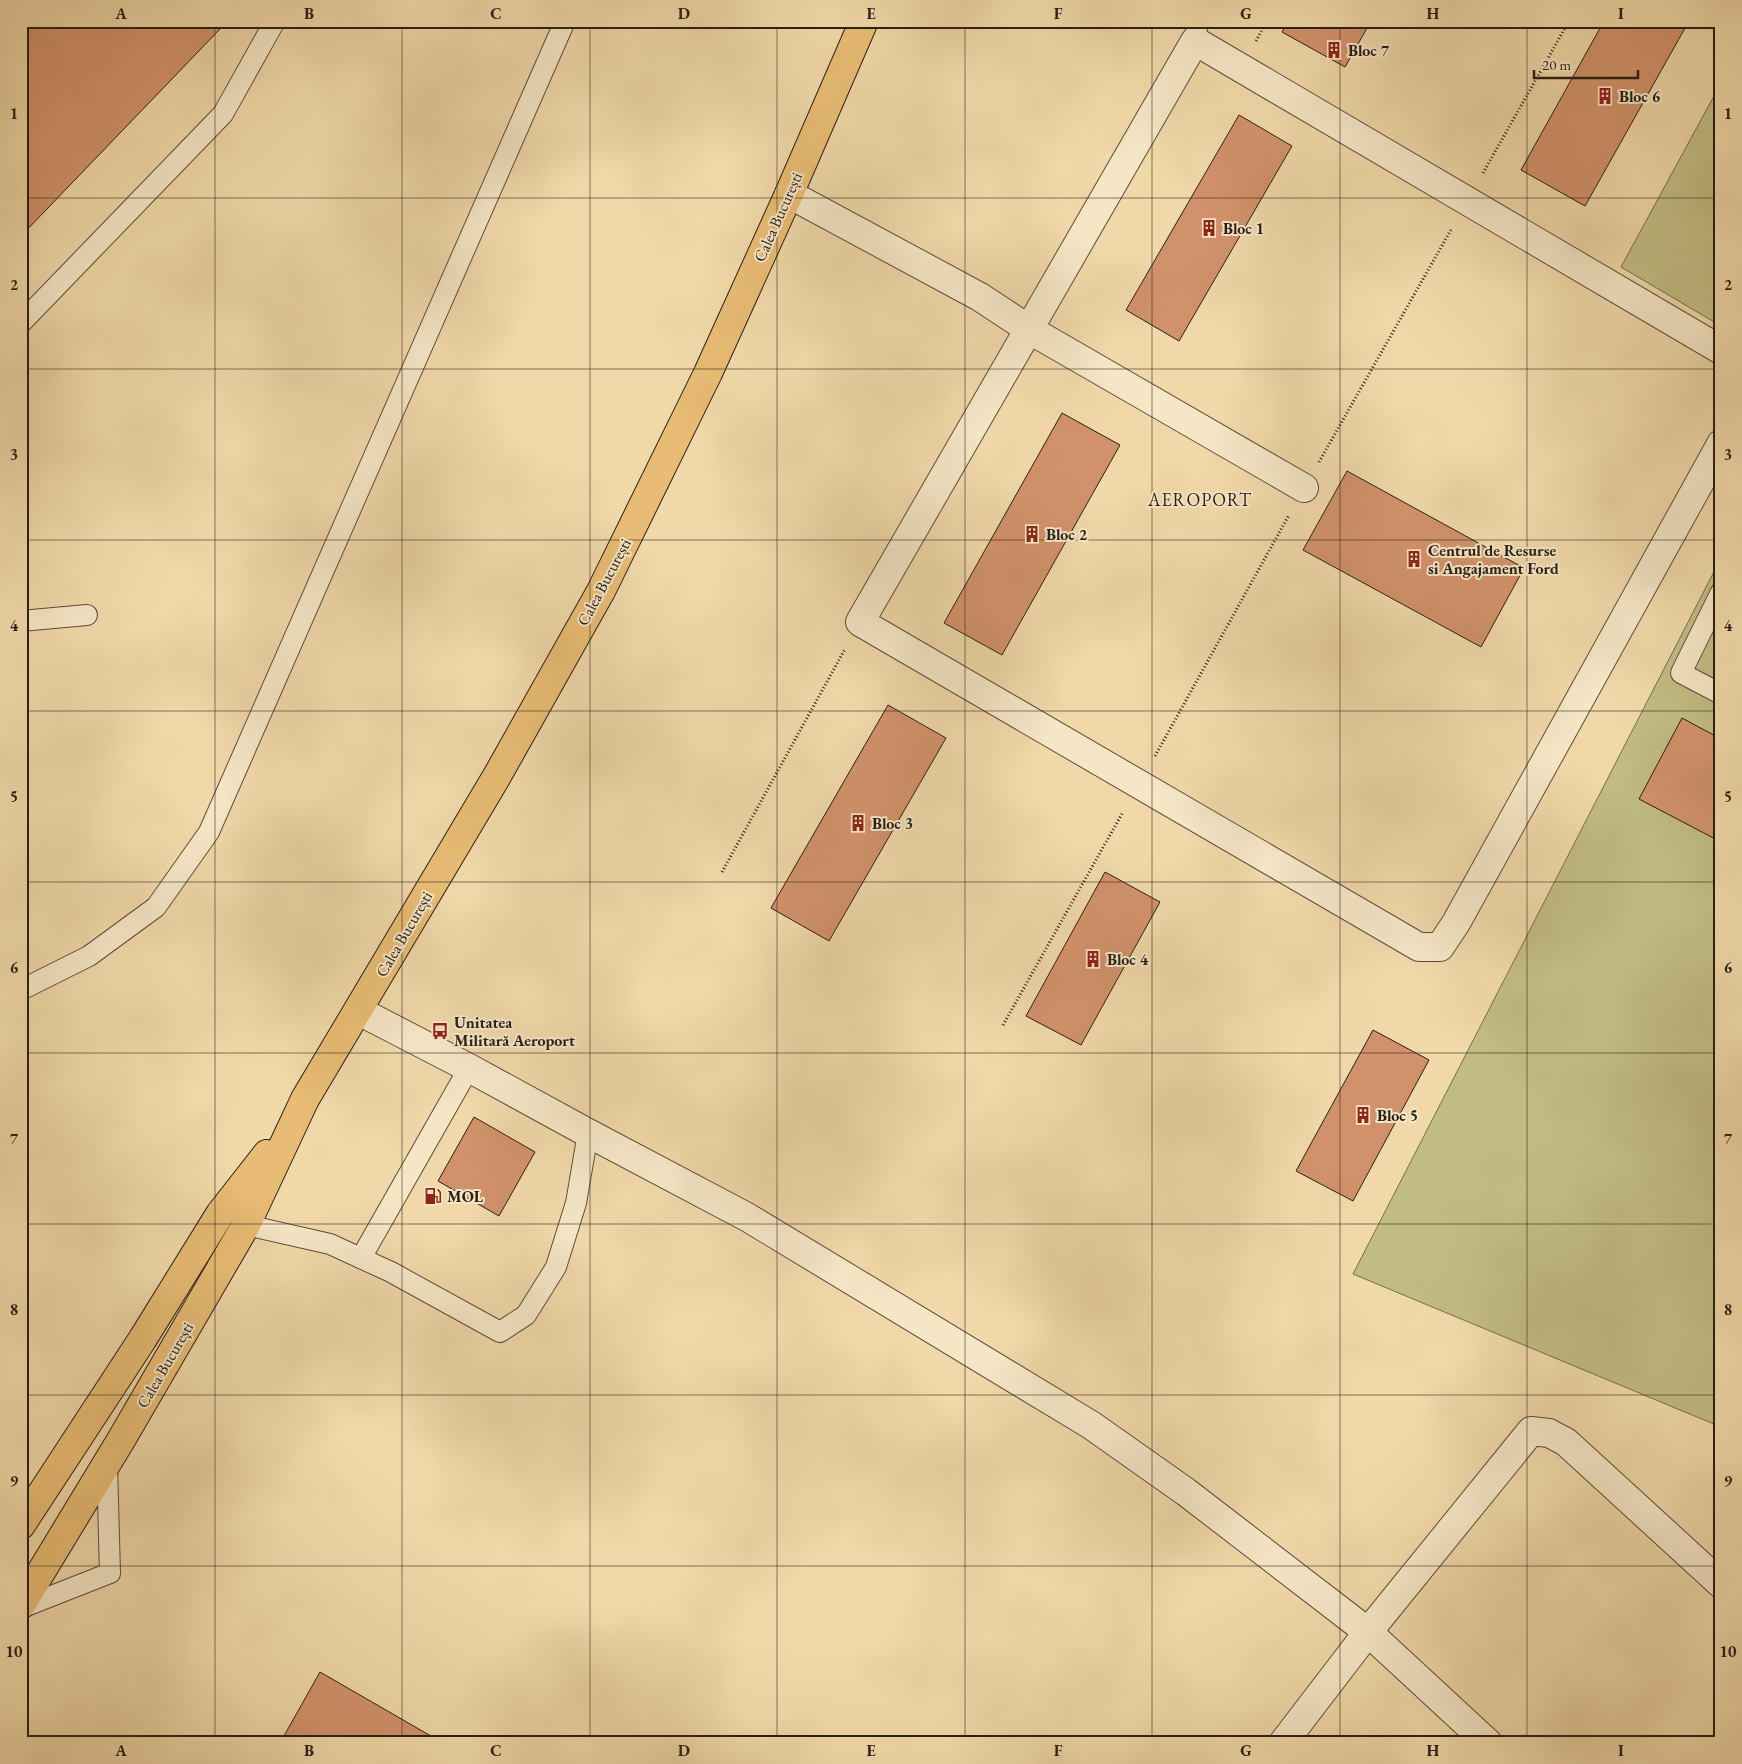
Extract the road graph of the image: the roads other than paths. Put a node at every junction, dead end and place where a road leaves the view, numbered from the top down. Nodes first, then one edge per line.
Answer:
1 (275, 21) edge
2 (565, 21) edge
3 (864, 21) edge
4 (1197, 31) edge
5 (789, 194) junction
6 (21, 323) edge
7 (1030, 330) junction
8 (1721, 350) edge
9 (1721, 444) edge
10 (1304, 488) road end
11 (1721, 592) edge
12 (87, 615) dead end
13 (21, 621) edge
14 (1721, 694) edge
15 (21, 990) edge
16 (359, 1011) junction
17 (469, 1068) junction
18 (296, 1117) junction
19 (588, 1133) junction
20 (246, 1225) junction
21 (361, 1258) junction
22 (104, 1397) junction
23 (107, 1464) junction
24 (21, 1492) edge
25 (21, 1525) edge
26 (1721, 1584) edge
27 (21, 1606) edge
28 (1368, 1632) junction
29 (1283, 1743) edge
30 (1488, 1743) edge

1 - 6 lane
2 - 15 lane
3 - 5 highway, Calea București
4 - 7 street
4 - 8 street
5 - 7 street
5 - 16 highway, Calea București
7 - 9 street
7 - 10 street
11 - 14 lane
12 - 13 lane
16 - 17 street
16 - 18 highway, Calea București
17 - 19 street
17 - 21 lane
18 - 20 highway, Calea București
18 - 22 highway, Calea București
19 - 21 lane
19 - 28 street
20 - 21 lane
20 - 23 highway, Calea București
22 - 24 highway
22 - 25 highway, Calea București
23 - 27 highway, Calea București
23 - 27 lane
26 - 28 street
28 - 29 street
28 - 30 street

